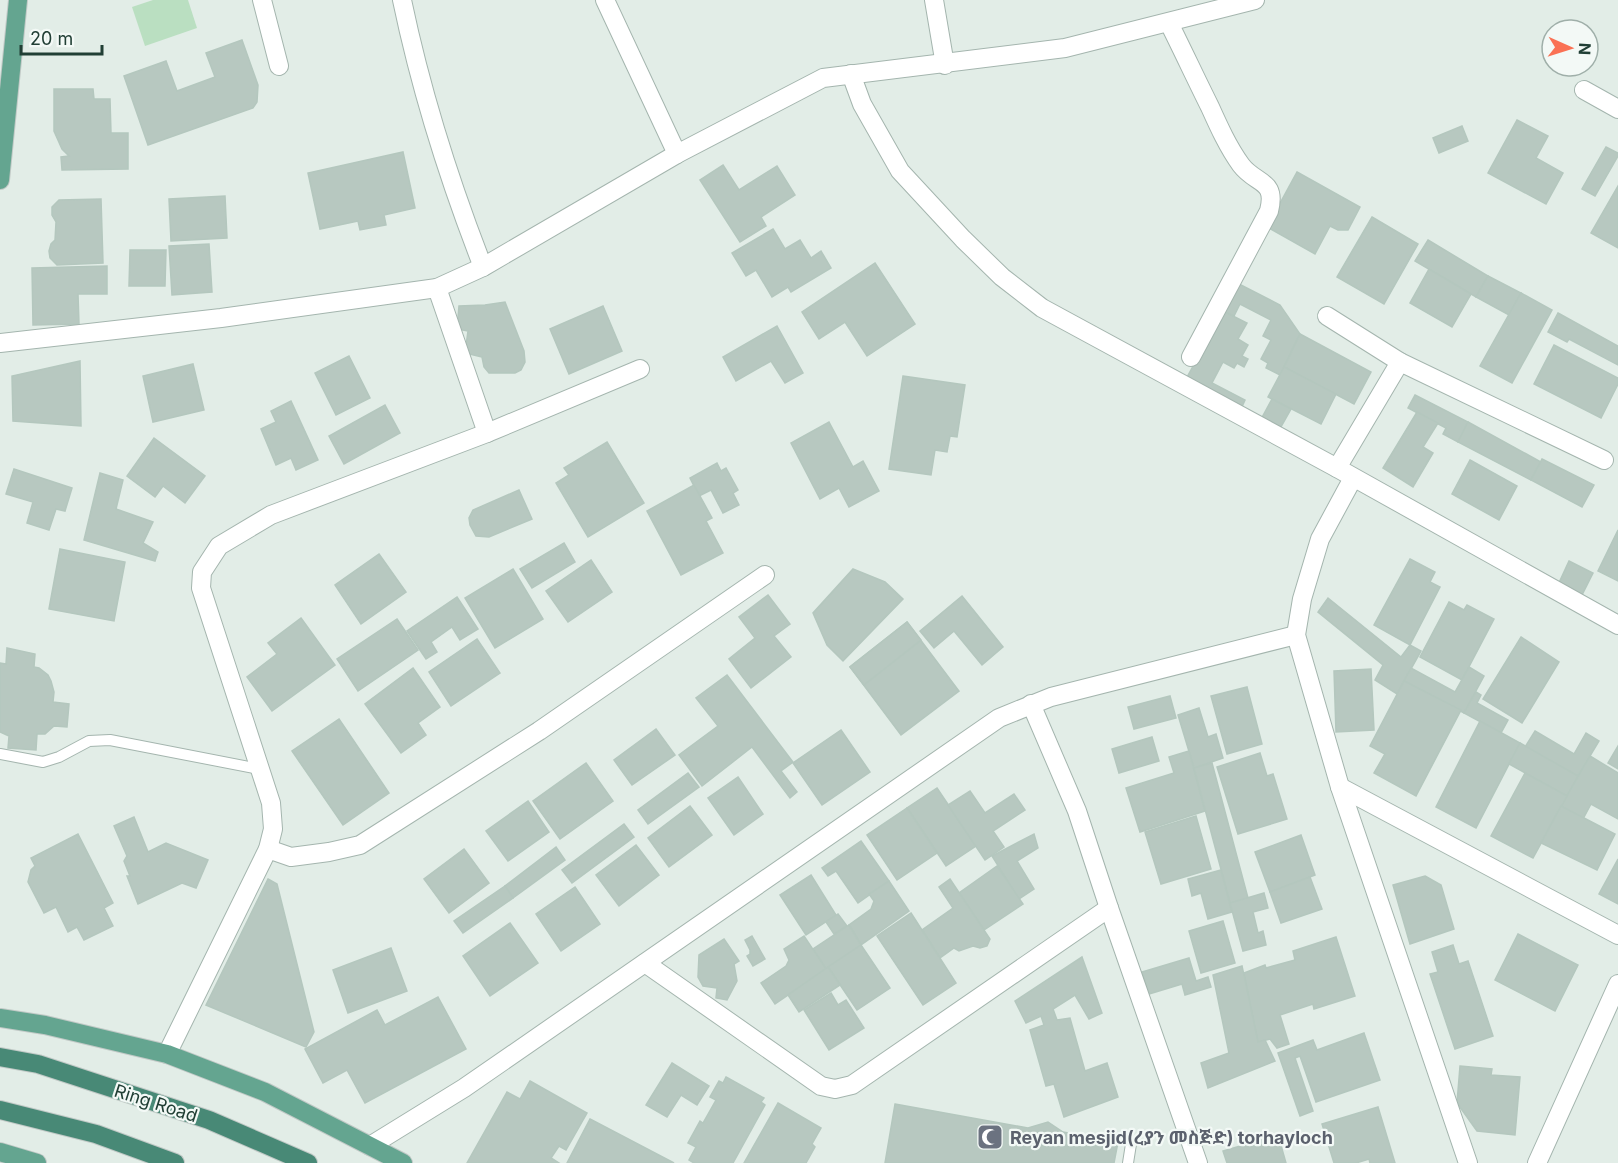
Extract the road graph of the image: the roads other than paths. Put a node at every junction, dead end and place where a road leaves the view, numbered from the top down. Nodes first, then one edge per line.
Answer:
1 (18, 0) edge
2 (262, 0) edge
3 (402, 0) edge
4 (605, 0) edge
5 (934, 0) edge
6 (1255, 0) edge
7 (1169, 22) junction
8 (945, 64) junction
9 (279, 66) dead end
10 (851, 74) junction
11 (1584, 90) dead end
12 (1618, 109) edge
13 (677, 154) junction
14 (0, 180) edge
15 (483, 267) junction
16 (437, 288) junction
17 (1327, 316) dead end
18 (0, 343) edge
19 (1191, 357) dead end
20 (1400, 362) junction
21 (640, 369) dead end
22 (488, 433) junction
23 (1604, 460) dead end
24 (1337, 468) junction
25 (1353, 478) junction
26 (765, 575) dead end
27 (1618, 625) edge
28 (1296, 635) junction
29 (1031, 704) junction
30 (0, 754) edge
31 (259, 769) junction
32 (1340, 787) junction
33 (268, 849) junction
34 (1109, 908) junction
35 (1618, 935) edge
36 (645, 963) junction
37 (1618, 984) edge
38 (0, 1017) edge
39 (168, 1054) junction
40 (0, 1057) edge
41 (0, 1110) edge
42 (1131, 1144) dead end
43 (370, 1146) junction
44 (0, 1152) edge
45 (37, 1163) edge
46 (175, 1163) edge
47 (308, 1163) edge
48 (403, 1163) edge
49 (1128, 1163) edge
50 (1198, 1163) edge
51 (1468, 1163) edge
52 (1537, 1163) edge

1 - 14 main road
2 - 9 street
3 - 15 street
4 - 13 street
5 - 8 street
6 - 7 street
7 - 8 street
7 - 19 street
8 - 10 street
10 - 13 street
10 - 24 street
11 - 12 street
13 - 15 street
15 - 16 street
16 - 18 street
16 - 22 street
17 - 20 street
20 - 23 street
20 - 24 street
21 - 22 street
22 - 31 street
24 - 25 street
25 - 27 street
25 - 28 street
26 - 33 street
28 - 29 street
28 - 32 street
29 - 34 street
29 - 36 street
30 - 31 lane
31 - 33 street
32 - 35 street
32 - 51 street
33 - 39 street
34 - 36 street
34 - 50 street
36 - 43 street
37 - 52 street
38 - 39 main road
39 - 43 main road
40 - 47 highway, Ring Road
41 - 46 highway
42 - 49 lane
43 - 48 main road
44 - 45 main road

